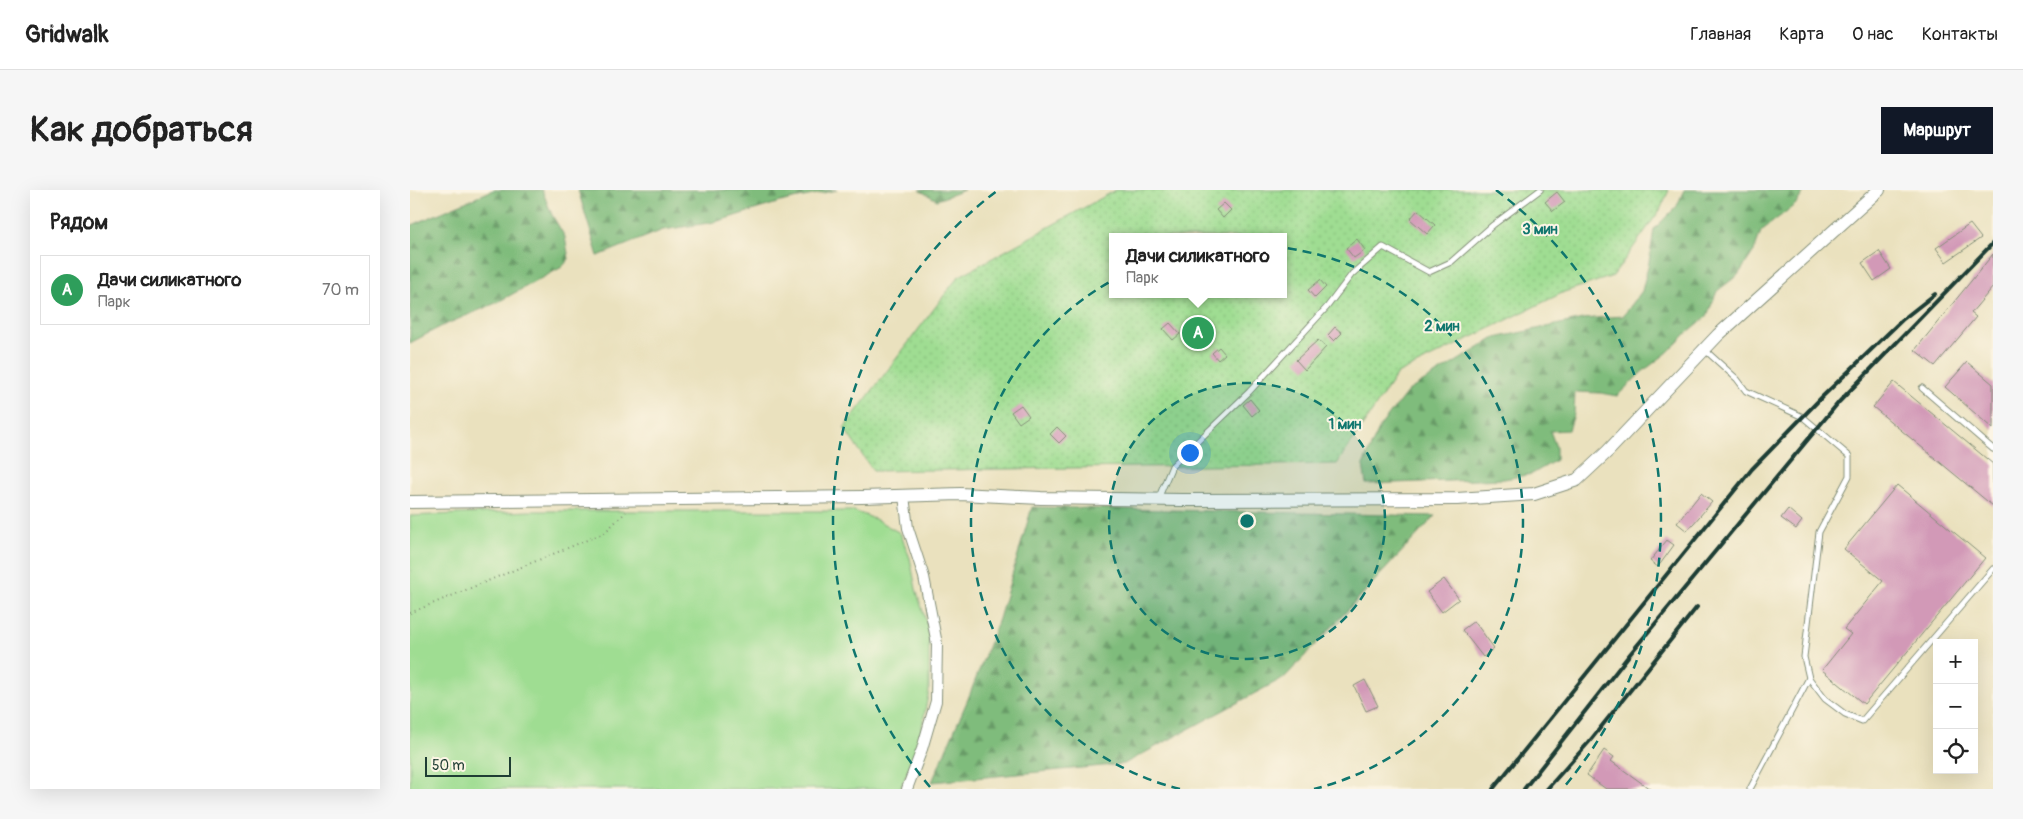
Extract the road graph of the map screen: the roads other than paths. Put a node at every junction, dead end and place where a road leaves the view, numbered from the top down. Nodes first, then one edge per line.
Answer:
1 (1540, 190) edge
2 (1879, 190) edge
3 (1704, 349) junction
4 (1922, 388) dead end
5 (1993, 449) edge
6 (904, 496) junction
7 (1158, 499) junction
8 (410, 502) edge
9 (1993, 569) edge
10 (1809, 678) junction
11 (906, 789) edge
12 (1750, 789) edge

1 - 7 lane
2 - 3 street
3 - 7 street
3 - 10 lane
4 - 5 lane
6 - 7 street
6 - 8 street
6 - 11 street
9 - 10 lane
10 - 12 lane

